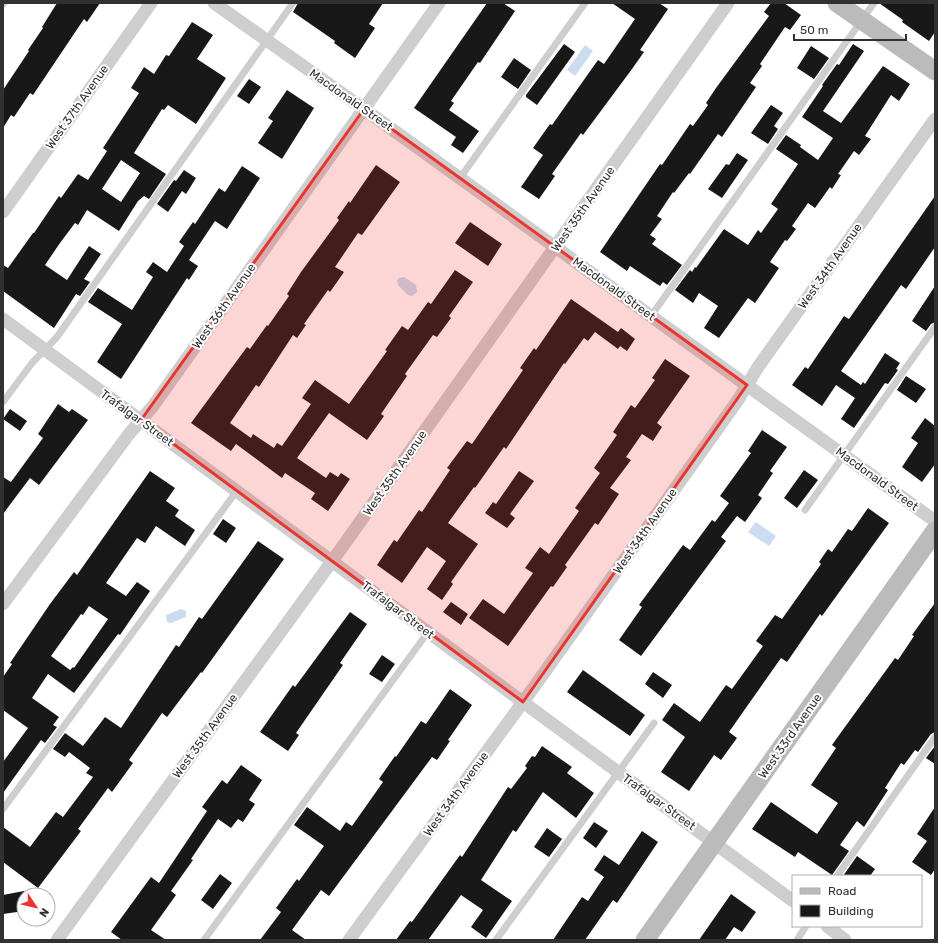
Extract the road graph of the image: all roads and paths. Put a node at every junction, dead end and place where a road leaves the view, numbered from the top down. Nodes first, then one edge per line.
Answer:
1 (151, 3) edge
2 (214, 3) edge
3 (293, 3) edge
4 (439, 3) edge
5 (585, 3) edge
6 (728, 3) edge
7 (837, 3) edge
8 (874, 3) edge
9 (861, 20) junction
10 (266, 40) junction
11 (935, 71) edge
12 (364, 109) junction
13 (935, 119) edge
14 (460, 178) junction
15 (3, 212) edge
16 (556, 247) junction
17 (651, 316) junction
18 (3, 319) edge
19 (935, 327) edge
20 (44, 350) junction
21 (747, 385) junction
22 (3, 402) edge
23 (141, 420) junction
24 (844, 455) junction
25 (236, 492) junction
26 (805, 510) dead end
27 (934, 534) edge
28 (333, 561) junction
29 (3, 604) edge
30 (428, 632) junction
31 (523, 702) junction
32 (654, 723) dead end
33 (935, 737) edge
34 (618, 772) junction
35 (3, 809) edge
36 (715, 842) junction
37 (838, 875) edge
38 (792, 900) edge
39 (805, 927) edge
40 (827, 927) edge
41 (57, 940) edge
42 (204, 940) edge
43 (349, 940) edge
44 (496, 940) edge
45 (645, 940) edge
46 (797, 940) edge
47 (845, 940) edge

1 - 15 street, West 37th Avenue
2 - 10 street, Macdonald Street
3 - 10 lane
4 - 12 street, West 36th Avenue
5 - 14 lane
6 - 16 street, West 35th Avenue
7 - 9 street
8 - 9 lane
9 - 11 street
9 - 17 lane
10 - 12 street, Macdonald Street
10 - 20 lane
12 - 14 street, Macdonald Street
12 - 23 street, West 36th Avenue
13 - 21 street, West 34th Avenue
14 - 16 street, Macdonald Street
16 - 17 street, Macdonald Street
16 - 28 street, West 35th Avenue
17 - 21 street, Macdonald Street
18 - 20 street, Trafalgar Street
19 - 24 lane
20 - 22 lane
20 - 23 street, Trafalgar Street
21 - 24 street, Macdonald Street
21 - 31 street, West 34th Avenue
23 - 25 street, Trafalgar Street
23 - 29 street, West 36th Avenue
24 - 26 lane
24 - 27 street, Macdonald Street
25 - 28 street, Trafalgar Street
25 - 35 lane
27 - 36 street, West 33rd Avenue
28 - 30 street, Trafalgar Street
28 - 41 street, West 35th Avenue
30 - 31 street, Trafalgar Street
30 - 42 lane
31 - 34 street, Trafalgar Street
31 - 43 street, West 34th Avenue
32 - 34 lane
33 - 37 lane
34 - 36 street, Trafalgar Street
34 - 44 lane
36 - 38 street, Trafalgar Street
36 - 45 street, West 33rd Avenue
39 - 46 lane
40 - 47 street

